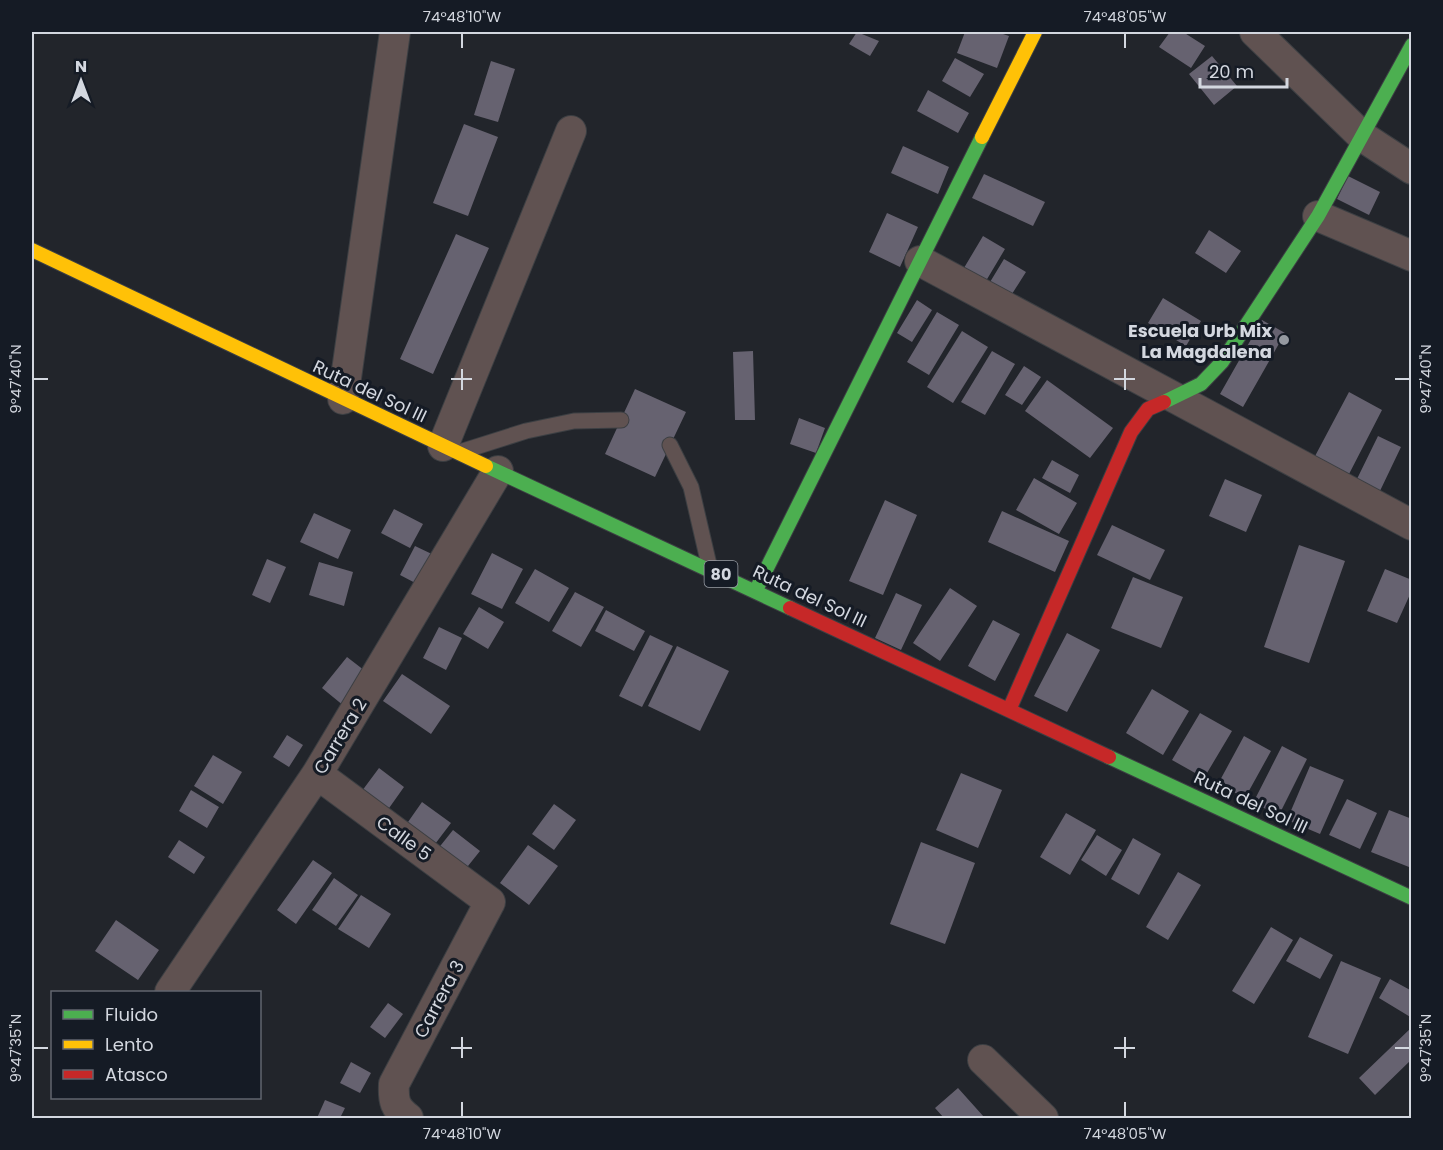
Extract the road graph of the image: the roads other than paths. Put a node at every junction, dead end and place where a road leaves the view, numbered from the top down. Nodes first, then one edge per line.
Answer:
1 (395, 32) edge
2 (1035, 32) edge
3 (1255, 32) edge
4 (1412, 45) edge
5 (571, 131) dead end
6 (1363, 137) junction
7 (1412, 169) edge
8 (1318, 216) junction
9 (32, 250) edge
10 (1412, 256) edge
11 (920, 261) junction
12 (1172, 396) junction
13 (343, 399) junction
14 (621, 420) dead end
15 (670, 445) dead end
16 (450, 449) junction
17 (498, 471) junction
18 (1412, 525) edge
19 (710, 569) junction
20 (756, 590) junction
21 (1009, 710) junction
22 (318, 774) junction
23 (1412, 898) edge
24 (490, 902) joint
25 (171, 991) edge
26 (983, 1060) dead end
27 (401, 1108) edge
28 (1043, 1119) edge

1 - 13 street
2 - 11 main road
3 - 6 street
4 - 6 main road
5 - 16 street
6 - 7 street
6 - 8 main road
8 - 10 street
8 - 12 main road
9 - 13 main road, Ruta del Sol III / 80
11 - 12 street
11 - 20 main road
12 - 18 street
12 - 21 main road
13 - 16 main road, Ruta del Sol III / 80
14 - 16 lane
15 - 19 lane
16 - 17 main road, Ruta del Sol III / 80
17 - 19 main road, Ruta del Sol III / 80
17 - 22 street, Carrera 2
19 - 20 main road, Ruta del Sol III / 80
20 - 21 main road, Ruta del Sol III / 80
21 - 23 main road, Ruta del Sol III / 80
22 - 24 street, Calle 5
22 - 25 street, Carrera 2
24 - 27 street, Carrera 3
26 - 28 street

